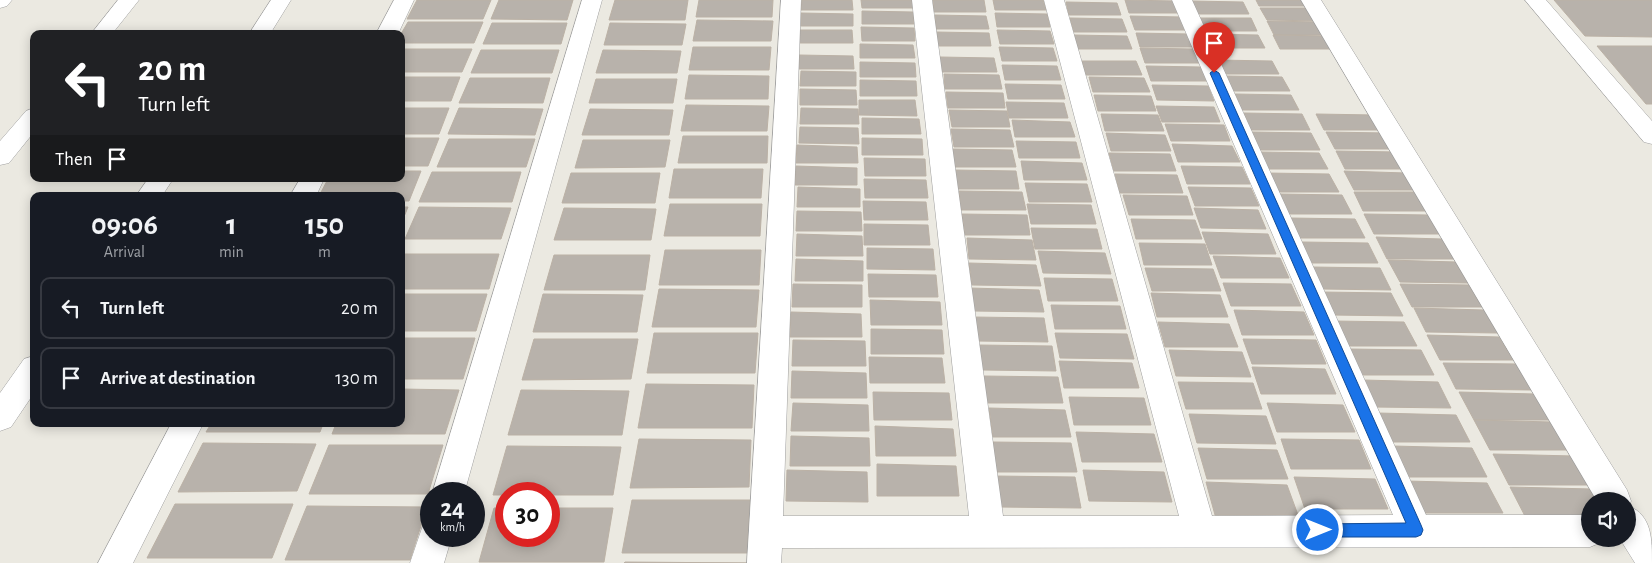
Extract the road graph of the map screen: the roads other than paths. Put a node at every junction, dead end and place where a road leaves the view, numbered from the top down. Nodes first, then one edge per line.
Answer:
1 (128, 0) edge
2 (281, 0) edge
3 (404, 0) edge
4 (592, 0) edge
5 (790, 0) edge
6 (922, 0) edge
7 (1054, 0) edge
8 (1182, 0) edge
9 (1311, 0) edge
10 (1534, 0) edge
11 (104, 30) edge
12 (261, 30) edge
13 (388, 30) edge
14 (30, 121) edge
15 (1652, 136) edge
16 (0, 157) edge
17 (30, 374) edge
18 (0, 418) edge
19 (185, 427) edge
20 (451, 482) edge
21 (1610, 492) edge
22 (1416, 530) junction
23 (988, 531) junction
24 (1200, 531) junction
25 (1581, 531) edge
26 (1636, 537) edge
27 (432, 547) edge
28 (764, 547) edge
29 (1652, 560) edge
30 (116, 563) edge
31 (427, 563) edge

1 - 11 street
2 - 12 street
3 - 13 street
4 - 20 street
5 - 28 street
6 - 23 street
7 - 24 street
8 - 22 street
9 - 21 street
10 - 15 street
14 - 16 street
17 - 18 street
19 - 30 street
22 - 24 street
22 - 25 street
23 - 24 street
23 - 28 street
26 - 29 street
27 - 31 street

